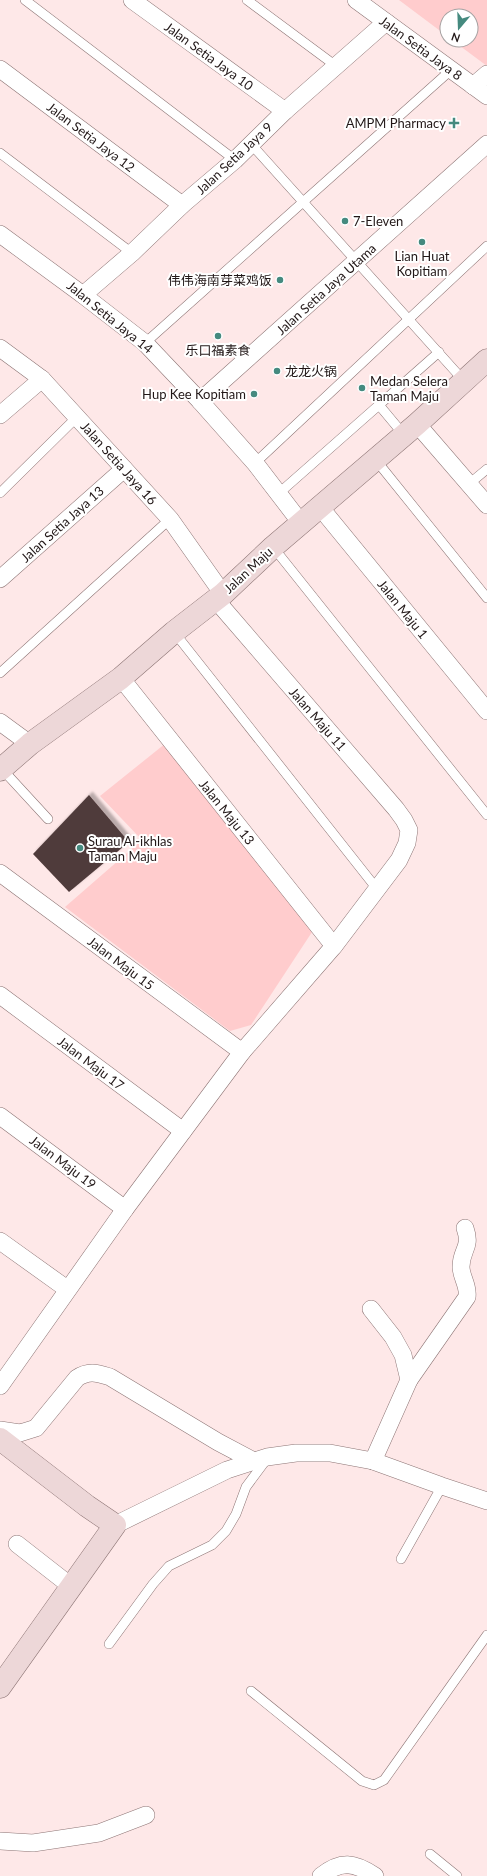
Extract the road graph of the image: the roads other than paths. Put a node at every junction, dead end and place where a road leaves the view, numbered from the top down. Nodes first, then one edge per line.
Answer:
1 (25, 0) edge
2 (132, 0) edge
3 (247, 0) edge
4 (356, 0) edge
5 (386, 22) junction
6 (336, 66) junction
7 (0, 69) edge
8 (451, 70) junction
9 (487, 74) edge
10 (473, 86) junction
11 (487, 96) edge
12 (285, 111) junction
13 (251, 144) junction
14 (487, 144) edge
15 (0, 153) edge
16 (235, 160) junction
17 (303, 202) junction
18 (182, 206) junction
19 (0, 234) edge
20 (487, 246) edge
21 (132, 253) junction
22 (356, 261) junction
23 (83, 295) junction
24 (409, 319) junction
25 (145, 343) junction
26 (0, 348) edge
27 (439, 352) junction
28 (487, 360) edge
29 (42, 379) junction
30 (464, 381) junction
31 (200, 401) junction
32 (379, 405) junction
33 (0, 415) edge
34 (77, 417) junction
35 (411, 429) junction
36 (375, 459) junction
37 (255, 463) junction
38 (124, 469) junction
39 (487, 469) edge
40 (469, 484) junction
41 (0, 493) edge
42 (278, 494) junction
43 (487, 505) edge
44 (320, 507) junction
45 (170, 519) junction
46 (301, 523) junction
47 (273, 547) junction
48 (0, 579) edge
49 (219, 596) junction
50 (487, 598) edge
51 (174, 632) junction
52 (0, 673) edge
53 (120, 678) junction
54 (487, 711) edge
55 (0, 722) edge
56 (30, 744) junction
57 (1, 769) edge
58 (487, 814) edge
59 (48, 819) dead end
60 (0, 873) edge
61 (377, 889) junction
62 (334, 946) junction
63 (0, 995) edge
64 (242, 1052) junction
65 (0, 1116) edge
66 (183, 1131) junction
67 (125, 1209) junction
68 (465, 1228) dead end
69 (0, 1241) edge
70 (67, 1289) junction
71 (371, 1309) dead end
72 (409, 1380) junction
73 (0, 1386) edge
74 (0, 1430) edge
75 (0, 1438) edge
76 (261, 1459) junction
77 (373, 1461) junction
78 (442, 1486) junction
79 (487, 1500) edge
80 (115, 1525) junction
81 (17, 1544) dead end
82 (401, 1560) dead end
83 (72, 1587) junction
84 (487, 1635) edge
85 (109, 1644) dead end
86 (0, 1686) edge
87 (251, 1691) dead end
88 (146, 1815) dead end
89 (0, 1841) edge
90 (430, 1854) dead end
91 (321, 1876) edge
92 (375, 1876) edge
93 (457, 1876) edge

1 - 16 lane
2 - 12 street, Jalan Setia Jaya 10
3 - 6 lane
4 - 5 street, Jalan Setia Jaya 8
5 - 6 street, Jalan Setia Jaya 9
5 - 8 street, Jalan Setia Jaya 8
6 - 12 street, Jalan Setia Jaya 9
7 - 18 street, Jalan Setia Jaya 12
8 - 10 street, Jalan Setia Jaya 8
8 - 17 lane
9 - 10 street
10 - 11 street, Jalan Setia Jaya 8
12 - 13 street, Jalan Setia Jaya 9
13 - 16 street, Jalan Setia Jaya 9
13 - 17 lane
14 - 22 street, Jalan Setia Jaya Utama
15 - 21 lane
16 - 18 street, Jalan Setia Jaya 9
17 - 22 lane
17 - 25 lane
18 - 21 street, Jalan Setia Jaya 9
19 - 23 street, Jalan Setia Jaya 14
20 - 24 lane
21 - 23 street, Jalan Setia Jaya 9
22 - 24 lane
22 - 31 street, Jalan Setia Jaya Utama
23 - 25 street, Jalan Setia Jaya 14
24 - 27 lane
24 - 37 lane
25 - 31 street, Jalan Setia Jaya 14
26 - 29 street, Jalan Setia Jaya 16
27 - 30 lane
27 - 32 lane
28 - 30 street, Jalan Maju
29 - 33 street
29 - 34 street, Jalan Setia Jaya 16
30 - 35 street, Jalan Maju
31 - 37 street, Jalan Setia Jaya 14
32 - 35 lane
32 - 42 lane
34 - 38 street, Jalan Setia Jaya 16
34 - 41 lane
35 - 36 street, Jalan Maju
35 - 40 street
36 - 44 street, Jalan Maju
36 - 50 lane
37 - 42 street, Jalan Setia Jaya 14
38 - 45 street, Jalan Setia Jaya 16
38 - 48 street, Jalan Setia Jaya 13
39 - 40 lane
40 - 43 street
42 - 46 street, Jalan Setia Jaya 14
44 - 46 street, Jalan Maju
44 - 54 street, Jalan Maju 1
45 - 49 street, Jalan Setia Jaya 16
45 - 52 lane
46 - 47 street, Jalan Maju
47 - 49 street, Jalan Maju
47 - 58 lane
49 - 51 street, Jalan Maju
49 - 61 street, Jalan Maju 11
51 - 53 street, Jalan Maju
51 - 61 lane
53 - 56 street, Jalan Maju
53 - 62 street, Jalan Maju 13
55 - 56 street
56 - 57 street, Jalan Maju
57 - 59 lane
60 - 64 street, Jalan Maju 15
61 - 62 street
62 - 64 street
63 - 66 street, Jalan Maju 17
64 - 66 street
65 - 67 street, Jalan Maju 19
66 - 67 street
67 - 70 street
68 - 72 street
69 - 70 street
70 - 73 street
71 - 72 street
72 - 77 street
74 - 76 street
75 - 80 street
76 - 77 street
76 - 80 street
76 - 85 lane
77 - 78 street
78 - 79 street
78 - 82 lane
80 - 83 street
81 - 83 street
83 - 86 street
84 - 87 lane
88 - 89 street
90 - 93 lane
91 - 92 street

